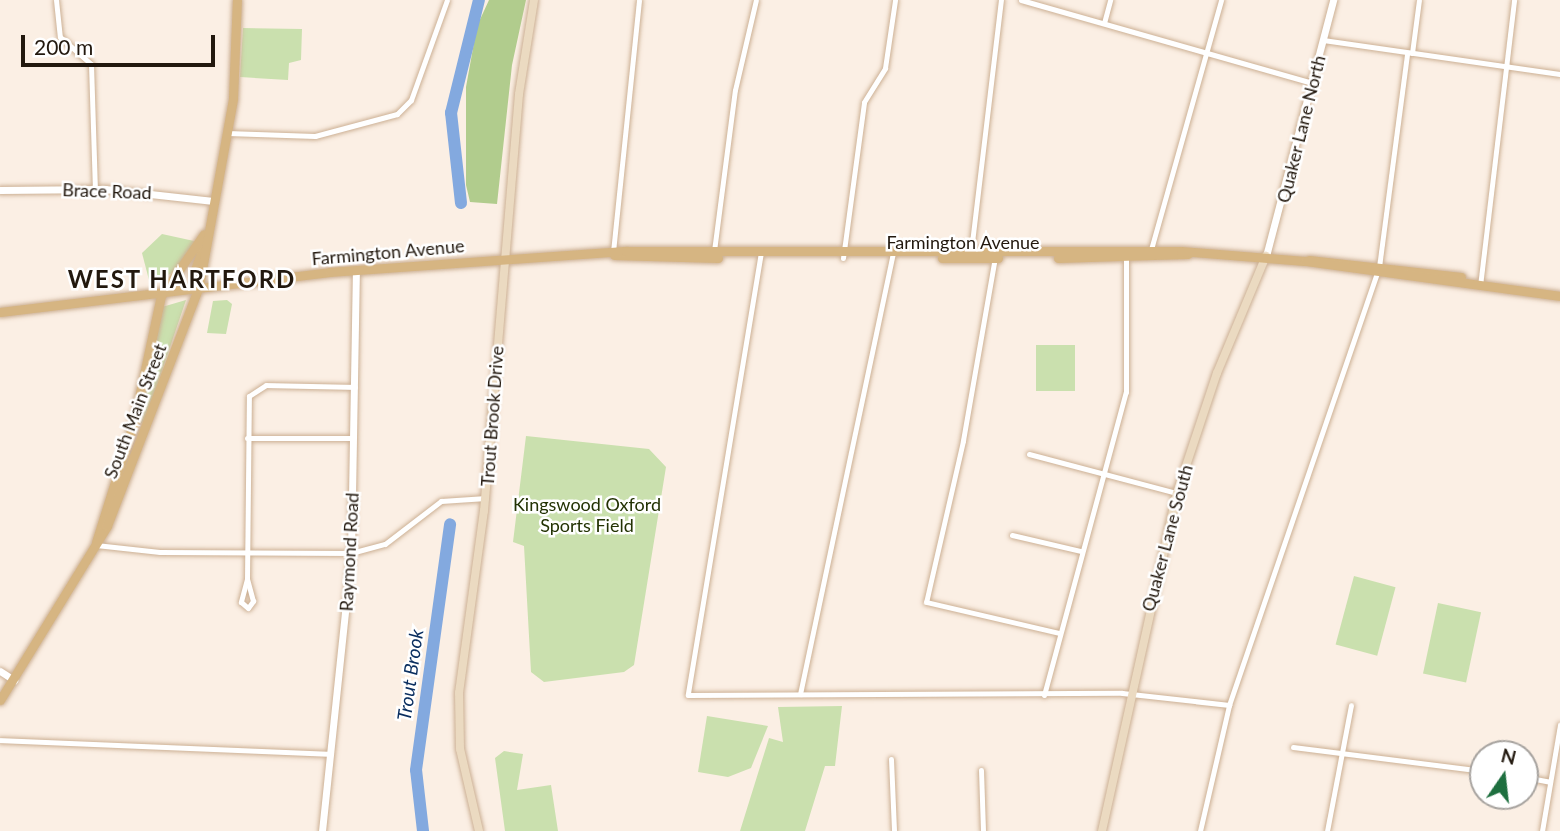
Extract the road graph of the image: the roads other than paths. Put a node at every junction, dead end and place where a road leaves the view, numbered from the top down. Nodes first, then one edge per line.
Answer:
1 (56, 0) edge
2 (237, 0) edge
3 (447, 0) edge
4 (534, 0) edge
5 (639, 0) edge
6 (756, 0) edge
7 (895, 0) edge
8 (1001, 0) edge
9 (1021, 0) edge
10 (1110, 0) edge
11 (1221, 0) edge
12 (1333, 0) edge
13 (1419, 0) edge
14 (1514, 0) edge
15 (1104, 23) junction
16 (1323, 40) junction
17 (1409, 53) junction
18 (1206, 54) junction
19 (1508, 67) junction
20 (1560, 74) edge
21 (1312, 83) junction
22 (227, 133) junction
23 (95, 188) junction
24 (0, 190) edge
25 (214, 201) junction
26 (208, 226) junction
27 (612, 255) junction
28 (713, 255) junction
29 (760, 255) junction
30 (844, 255) junction
31 (892, 255) junction
32 (971, 255) junction
33 (995, 255) junction
34 (1126, 255) junction
35 (1149, 255) junction
36 (1266, 256) junction
37 (505, 259) junction
38 (1378, 270) junction
39 (356, 271) junction
40 (1480, 283) junction
41 (199, 286) junction
42 (164, 290) junction
43 (1560, 291) edge
44 (1560, 296) edge
45 (0, 312) edge
46 (355, 387) junction
47 (247, 438) junction
48 (353, 438) junction
49 (1030, 454) dead end
50 (1102, 474) junction
51 (1177, 493) junction
52 (486, 498) junction
53 (1012, 535) dead end
54 (95, 545) junction
55 (1081, 551) junction
56 (247, 553) junction
57 (351, 553) junction
58 (247, 579) junction
59 (1059, 633) junction
60 (0, 671) edge
61 (14, 680) junction
62 (1130, 693) junction
63 (800, 694) junction
64 (1044, 695) junction
65 (0, 699) edge
66 (1229, 705) junction
67 (1352, 705) dead end
68 (1560, 724) edge
69 (0, 740) edge
70 (1293, 747) dead end
71 (331, 754) junction
72 (1339, 754) junction
73 (891, 759) dead end
74 (1469, 769) edge
75 (981, 770) dead end
76 (1539, 780) edge
77 (1550, 782) junction
78 (322, 831) edge
79 (479, 831) edge
80 (894, 831) edge
81 (983, 831) edge
82 (1101, 831) edge
83 (1200, 831) edge
84 (1326, 831) edge
85 (1542, 831) edge

1 - 23 street
2 - 22 main road
3 - 22 street
4 - 37 main road, Trout Brook Drive
5 - 27 street
6 - 28 street
7 - 30 street
8 - 32 street
9 - 15 street
10 - 15 street
11 - 18 street
12 - 16 street, Quaker Lane North
13 - 17 street
14 - 19 street
15 - 18 street
16 - 17 street
16 - 21 street, Quaker Lane North
17 - 19 street
17 - 38 street
18 - 21 street
18 - 35 street
19 - 20 street
19 - 40 street
21 - 36 street, Quaker Lane North
22 - 25 main road
23 - 24 street, Brace Road
23 - 25 street, Brace Road
25 - 26 main road
26 - 41 main road, South Main Street
26 - 42 main road
27 - 28 main road, Farmington Avenue
27 - 37 main road, Farmington Avenue
28 - 29 main road, Farmington Avenue
29 - 30 main road, Farmington Avenue
29 - 63 street
30 - 31 main road, Farmington Avenue
31 - 32 main road, Farmington Avenue
31 - 63 street
32 - 33 main road, Farmington Avenue
33 - 34 main road, Farmington Avenue
33 - 59 street
34 - 35 main road, Farmington Avenue
34 - 50 street
35 - 36 main road, Farmington Avenue
36 - 38 main road, Farmington Avenue
36 - 51 main road, Quaker Lane South
37 - 39 main road, Farmington Avenue
37 - 52 main road, Trout Brook Drive
38 - 40 main road, Farmington Avenue
38 - 66 street
39 - 41 main road, Farmington Avenue
39 - 46 street, Raymond Road
40 - 43 main road, Farmington Avenue
40 - 44 main road, Farmington Avenue
41 - 42 main road, Farmington Avenue
41 - 54 main road, South Main Street
42 - 45 main road, Farmington Avenue
42 - 54 main road, South Main Street
46 - 47 street
46 - 48 street, Raymond Road
47 - 48 street
47 - 56 street
48 - 57 street, Raymond Road
49 - 50 street
50 - 51 street
50 - 55 street
51 - 62 main road, Quaker Lane South
52 - 57 street
52 - 79 main road, Trout Brook Drive
53 - 55 street
54 - 56 street
54 - 61 main road, South Main Street
55 - 59 street
56 - 57 street
56 - 58 street
57 - 71 street, Raymond Road
58 - 58 street
59 - 64 street
60 - 61 street
61 - 65 main road, South Main Street
62 - 64 street
62 - 66 street
62 - 82 main road, Quaker Lane South
63 - 64 street
66 - 83 street
67 - 72 street
68 - 77 street
69 - 71 street
70 - 72 street
71 - 78 street, Raymond Road
72 - 74 street
72 - 84 street
73 - 80 street
75 - 81 street
76 - 77 street
77 - 85 street

